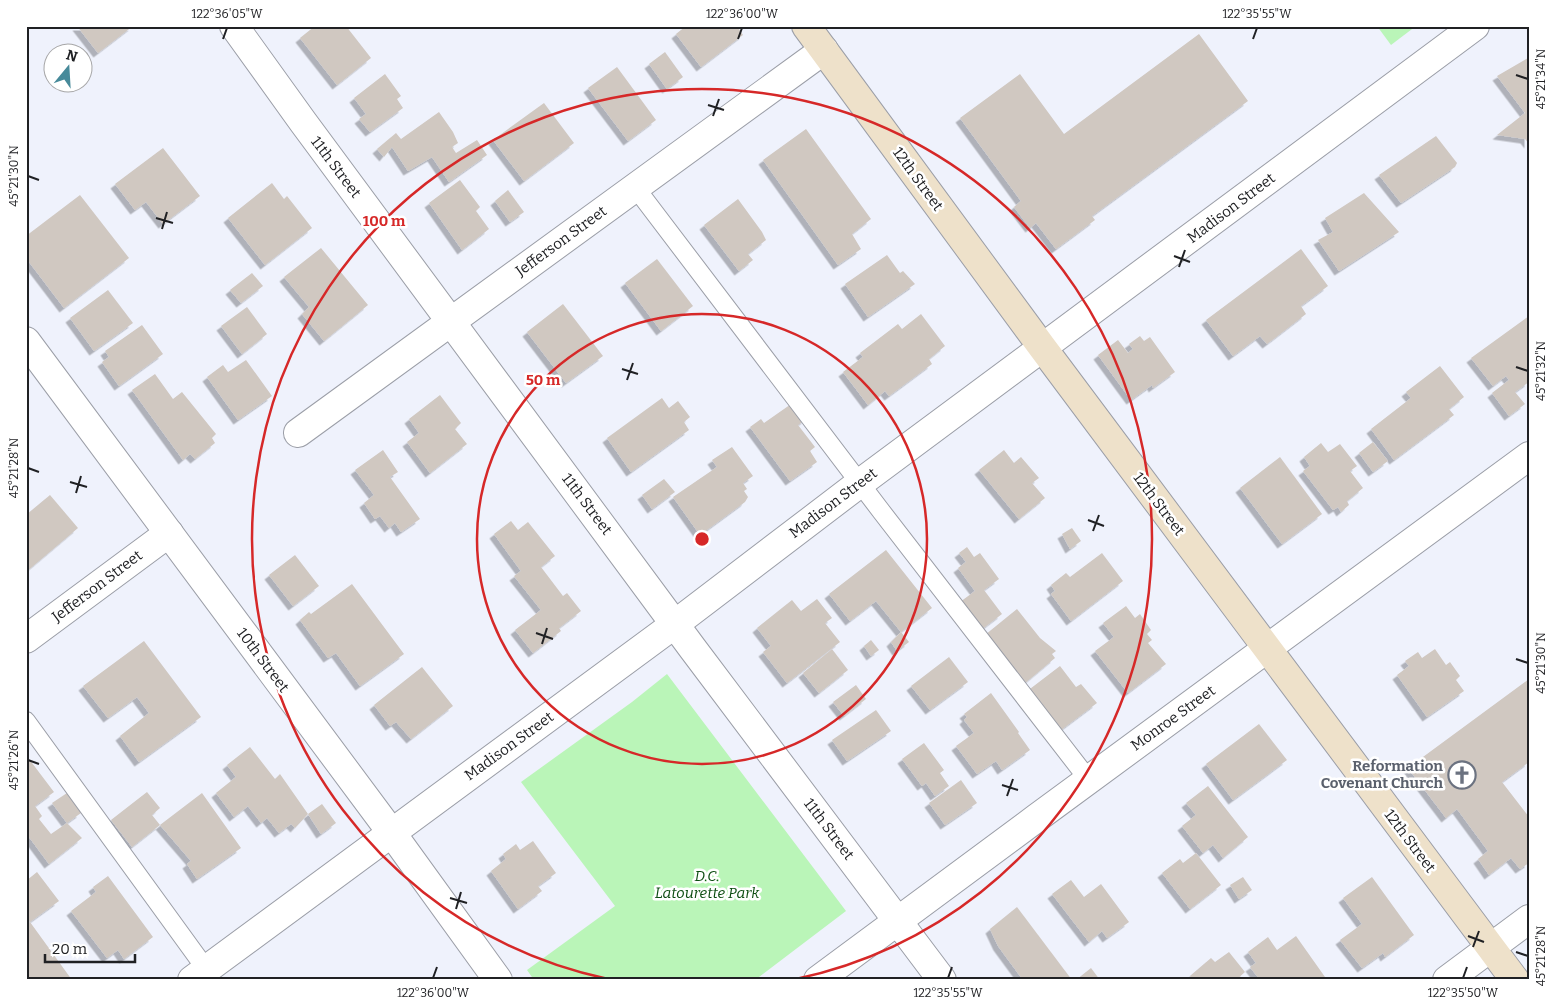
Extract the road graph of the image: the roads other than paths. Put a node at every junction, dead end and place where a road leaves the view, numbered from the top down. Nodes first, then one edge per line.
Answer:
1 (234, 26) edge
2 (806, 26) edge
3 (1475, 26) edge
4 (824, 50) junction
5 (635, 187) junction
6 (450, 320) junction
7 (26, 341) edge
8 (1042, 347) junction
9 (298, 433) dead end
10 (1529, 456) edge
11 (860, 483) junction
12 (169, 533) junction
13 (675, 624) junction
14 (26, 639) edge
15 (1268, 649) junction
16 (26, 721) edge
17 (1088, 779) junction
18 (391, 832) junction
19 (1529, 919) edge
20 (898, 920) junction
21 (1490, 948) junction
22 (199, 974) edge
23 (498, 980) edge
24 (818, 980) edge
25 (942, 980) edge
26 (1447, 980) edge
27 (1515, 980) edge

1 - 6 street, 11th Street
2 - 4 street, 12th Street
3 - 8 street, Madison Street
4 - 5 street, Jefferson Street
4 - 8 street, 12th Street
5 - 6 street, Jefferson Street
5 - 11 lane
6 - 9 street, Jefferson Street
6 - 13 street, 11th Street
7 - 12 street, 10th Street
8 - 11 street, Madison Street
8 - 15 street, 12th Street
10 - 15 street, Monroe Street
11 - 13 street, Madison Street
11 - 17 lane
12 - 14 street, Jefferson Street
12 - 18 street, 10th Street
13 - 18 street, Madison Street
13 - 20 street, 11th Street
15 - 17 street, Monroe Street
15 - 21 street, 12th Street
16 - 22 lane
17 - 20 street, Monroe Street
18 - 22 street, Madison Street
18 - 23 street, 10th Street
19 - 21 street
20 - 24 street, Monroe Street
20 - 25 street, 11th Street
21 - 26 street
21 - 27 street, 12th Street

